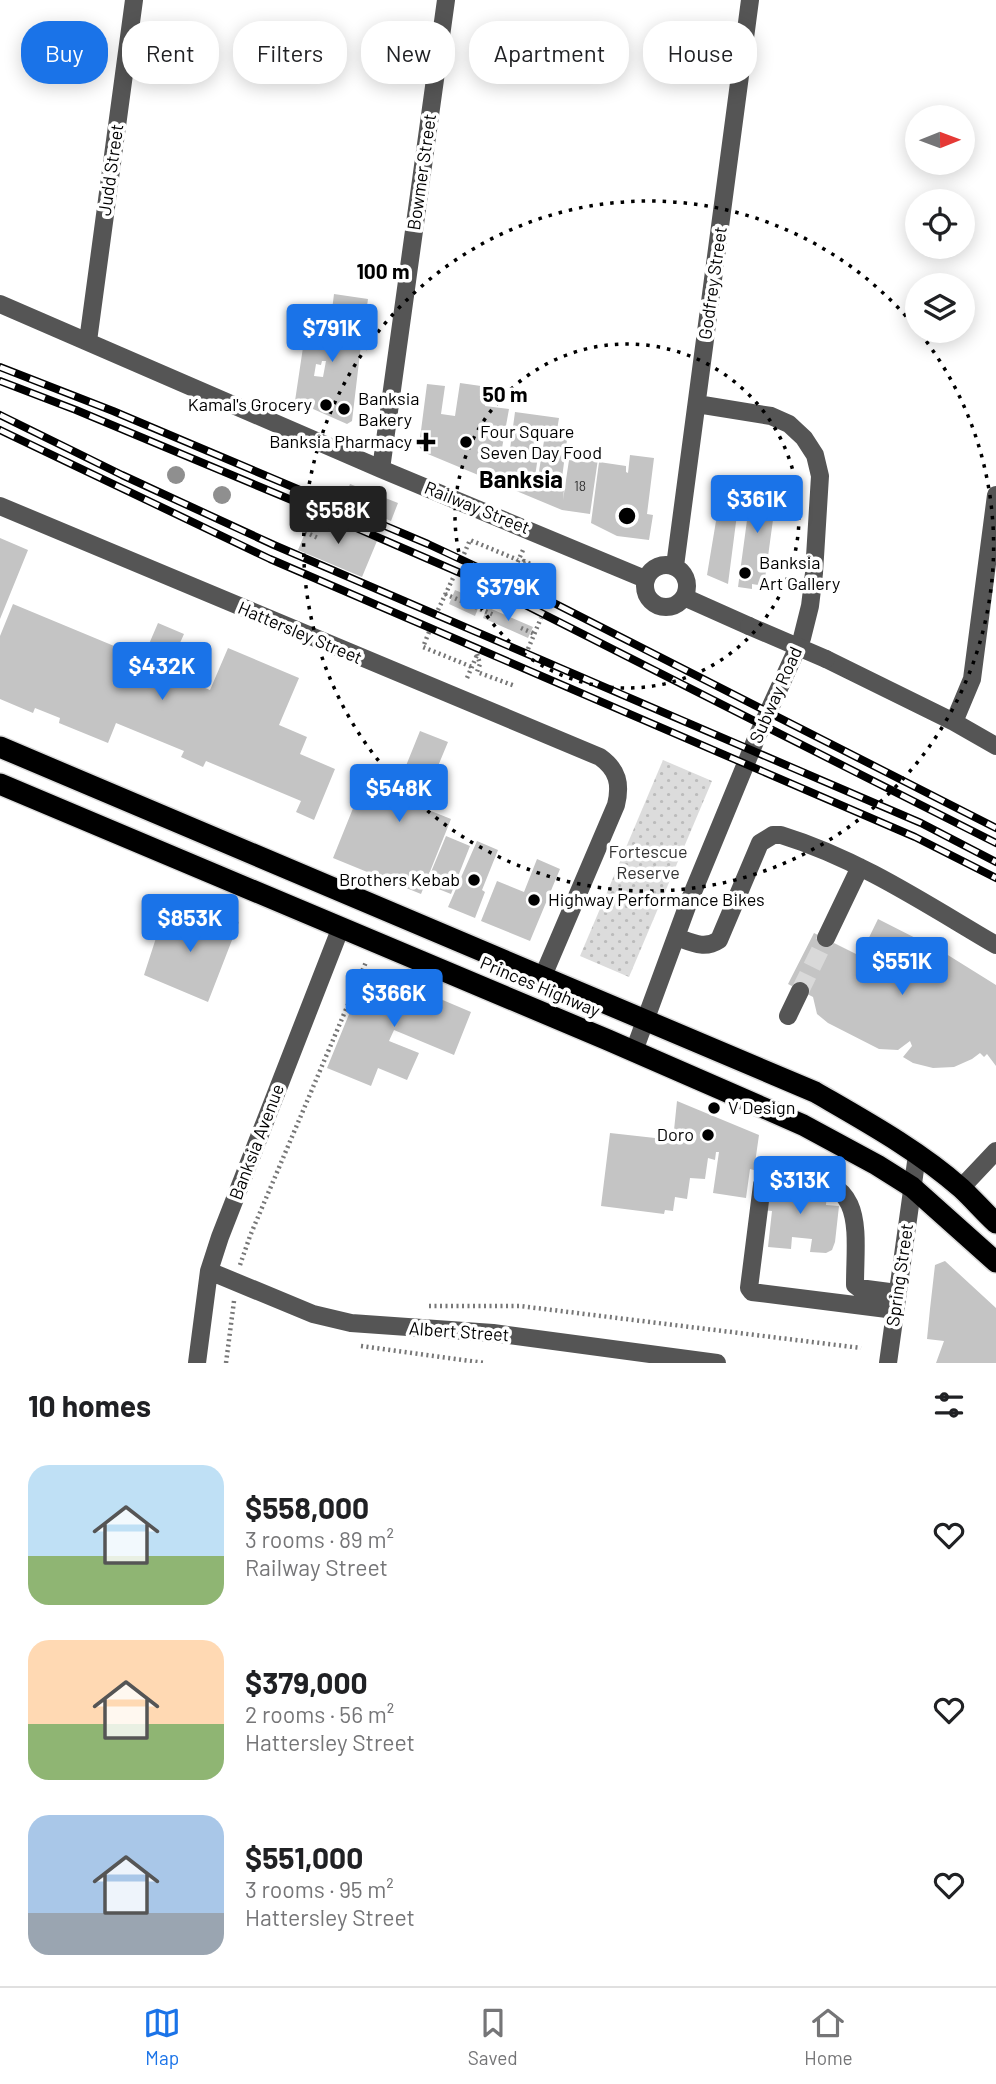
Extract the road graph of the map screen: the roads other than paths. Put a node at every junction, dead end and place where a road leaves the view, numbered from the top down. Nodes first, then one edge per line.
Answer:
1 (134, 0) edge
2 (446, 0) edge
3 (750, 0) edge
4 (0, 304) edge
5 (88, 341) junction
6 (697, 404) junction
7 (381, 469) junction
8 (996, 495) edge
9 (0, 506) edge
10 (675, 566) junction
11 (645, 579) junction
12 (684, 597) junction
13 (954, 722) junction
14 (996, 746) edge
15 (0, 747) edge
16 (0, 784) edge
17 (860, 866) junction
18 (341, 928) junction
19 (676, 937) junction
20 (826, 939) tunnel mouth
21 (996, 945) edge
22 (544, 976) junction
23 (800, 990) tunnel mouth
24 (788, 1016) dead end
25 (648, 1020) junction
26 (634, 1051) junction
27 (996, 1151) edge
28 (917, 1155) junction
29 (912, 1187) junction
30 (961, 1188) junction
31 (996, 1223) edge
32 (996, 1262) edge
33 (209, 1271) junction
34 (896, 1302) junction
35 (197, 1363) edge
36 (717, 1363) edge
37 (888, 1363) edge

1 - 5 street, Judd Street
2 - 7 street, Bowmer Street
3 - 6 street, Godfrey Street
4 - 5 street, Railway Street
5 - 7 street, Railway Street
6 - 10 street, Godfrey Street
6 - 19 street, Subway Road
7 - 11 street, Railway Street
8 - 13 street
9 - 22 street, Hattersley Street
10 - 11 street
10 - 12 street
11 - 12 street
12 - 13 street, bridge
13 - 14 street
15 - 22 highway, Princes Highway
16 - 18 highway, Princes Highway
17 - 19 street
17 - 20 street
17 - 21 street
18 - 26 highway, Princes Highway
18 - 33 street, Banksia Avenue
19 - 25 street, Subway Road
22 - 25 highway, Princes Highway
23 - 24 street
25 - 26 street, Subway Road
25 - 28 highway, Princes Highway
26 - 29 highway, Princes Highway
27 - 30 street
28 - 29 street, Spring Street
28 - 30 highway, Princes Highway
29 - 32 highway, Princes Highway
29 - 34 street, Spring Street
30 - 31 highway, Princes Highway
33 - 35 street, Banksia Avenue
33 - 36 street, Albert Street
34 - 34 street
34 - 37 street, Spring Street

